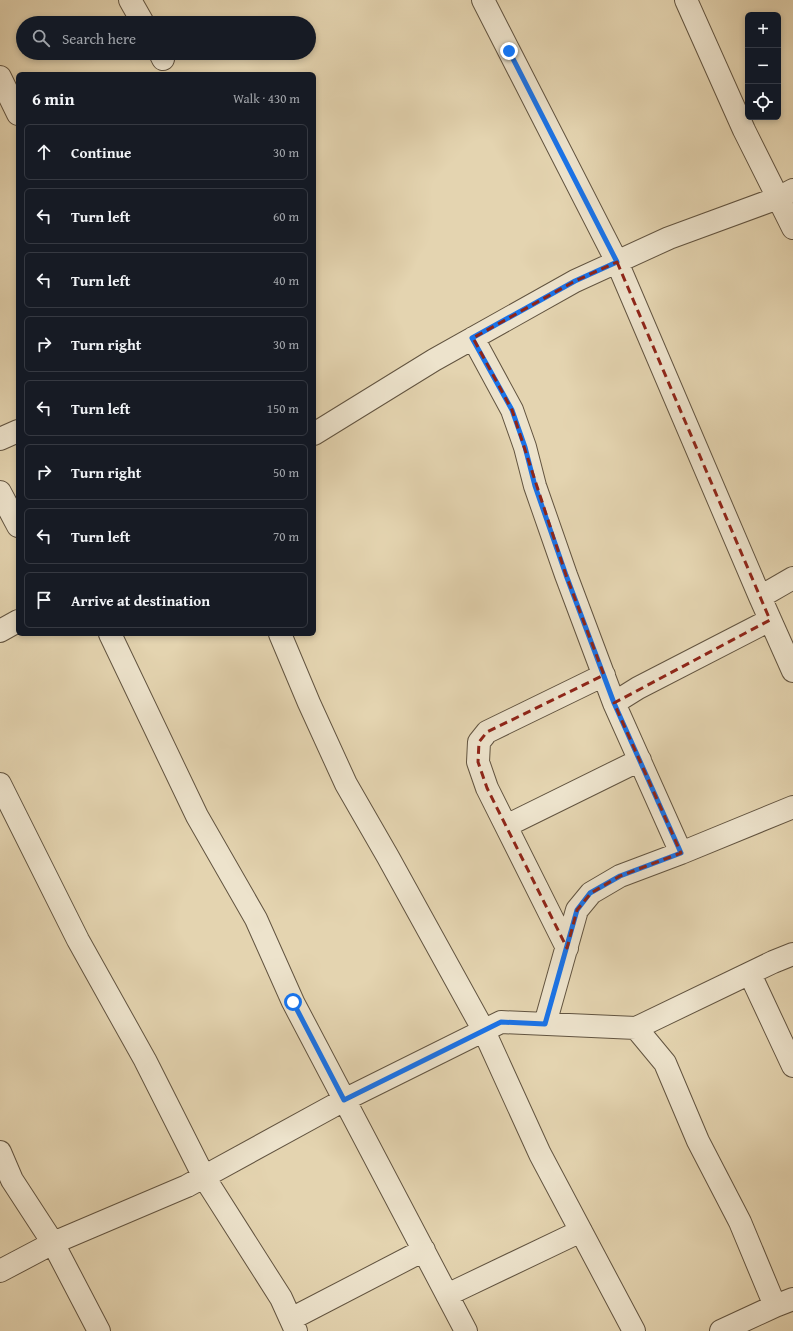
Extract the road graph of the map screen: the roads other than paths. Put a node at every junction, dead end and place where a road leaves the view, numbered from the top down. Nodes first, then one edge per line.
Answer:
1 (130, 0) edge
2 (483, 0) edge
3 (686, 0) edge
4 (139, 16) edge
5 (0, 77) edge
6 (16, 110) edge
7 (785, 194) edge
8 (793, 228) edge
9 (617, 262) junction
10 (472, 338) junction
11 (16, 432) edge
12 (316, 433) edge
13 (0, 439) edge
14 (0, 492) edge
15 (16, 522) edge
16 (793, 578) edge
17 (760, 597) junction
18 (770, 620) junction
19 (16, 622) edge
20 (0, 631) edge
21 (111, 636) edge
22 (281, 636) edge
23 (793, 671) edge
24 (604, 675) junction
25 (614, 703) junction
26 (640, 760) junction
27 (0, 784) edge
28 (793, 807) edge
29 (506, 826) junction
30 (681, 853) junction
31 (567, 948) junction
32 (793, 954) edge
33 (750, 974) junction
34 (545, 1024) junction
35 (636, 1028) junction
36 (484, 1031) junction
37 (793, 1066) edge
38 (344, 1100) junction
39 (0, 1152) edge
40 (204, 1177) junction
41 (581, 1231) junction
42 (53, 1243) junction
43 (424, 1250) junction
44 (0, 1270) edge
45 (447, 1295) junction
46 (784, 1302) edge
47 (294, 1325) edge
48 (99, 1331) edge
49 (466, 1331) edge
50 (634, 1331) edge
51 (721, 1331) edge

1 - 4 street
2 - 9 street
3 - 7 street
5 - 6 street
7 - 8 street
7 - 9 street
9 - 10 street
9 - 17 street
10 - 12 street
10 - 24 street
11 - 13 street
14 - 15 street
16 - 17 street
17 - 18 street
18 - 23 street
18 - 25 street
19 - 20 street
21 - 38 street
22 - 36 street
24 - 25 street
24 - 29 street
25 - 26 street
26 - 29 street
26 - 30 street
27 - 40 street
28 - 30 street
29 - 31 street
30 - 31 street
31 - 34 street
32 - 33 street
33 - 35 street
33 - 37 street
34 - 35 street
34 - 36 street
35 - 46 street
36 - 38 street
36 - 41 street
38 - 40 street
38 - 43 street
39 - 42 street
40 - 42 street
40 - 47 street
41 - 45 street
41 - 50 street
42 - 44 street
42 - 48 street
43 - 45 street
43 - 47 street
45 - 49 street
46 - 51 street

